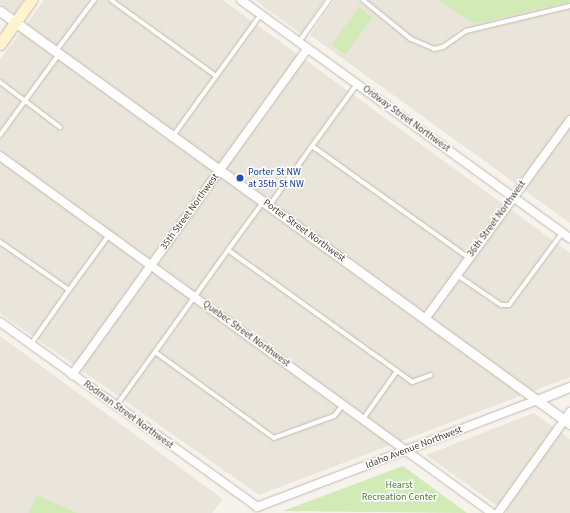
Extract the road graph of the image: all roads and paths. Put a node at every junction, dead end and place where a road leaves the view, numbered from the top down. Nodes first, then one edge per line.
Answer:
1 (31, 0) edge
2 (94, 0) edge
3 (111, 0) edge
4 (242, 0) edge
5 (329, 0) edge
6 (363, 0) edge
7 (570, 6) edge
8 (0, 11) edge
9 (261, 14) junction
10 (16, 22) junction
11 (299, 42) junction
12 (0, 44) edge
13 (308, 48) junction
14 (58, 52) junction
15 (216, 76) junction
16 (0, 82) edge
17 (357, 84) junction
18 (25, 102) junction
19 (570, 120) edge
20 (60, 127) dead end
21 (0, 136) edge
22 (173, 136) junction
23 (312, 146) junction
24 (0, 156) edge
25 (220, 170) junction
26 (513, 197) junction
27 (266, 204) junction
28 (562, 233) junction
29 (109, 235) junction
30 (570, 238) edge
31 (0, 242) edge
32 (228, 250) junction
33 (469, 258) junction
34 (151, 266) junction
35 (457, 274) junction
36 (69, 290) junction
37 (194, 297) junction
38 (425, 319) junction
39 (0, 322) edge
40 (31, 344) junction
41 (154, 352) junction
42 (397, 371) junction
43 (72, 375) junction
44 (430, 375) dead end
45 (570, 387) edge
46 (537, 400) junction
47 (343, 405) junction
48 (116, 407) junction
49 (363, 419) junction
50 (568, 419) edge
51 (406, 451) junction
52 (257, 507) joint
53 (492, 513) edge
54 (498, 513) edge

1 - 10 main road
2 - 14 lane
3 - 15 lane
4 - 9 street, Ordway Street Northwest
5 - 11 lane
6 - 7 lane
8 - 10 street, Porter Street Northwest
9 - 11 street, Ordway Street Northwest
9 - 15 lane
10 - 12 main road
10 - 14 street, Porter Street Northwest
11 - 13 street, Ordway Street Northwest
13 - 17 street, Ordway Street Northwest
13 - 25 street, 35th Street Northwest
14 - 18 lane
14 - 22 street, Porter Street Northwest
15 - 22 lane
16 - 18 lane
17 - 23 lane
17 - 26 street, Ordway Street Northwest
18 - 20 lane
18 - 21 lane
19 - 26 street, 36th Street Northwest
22 - 25 street, Porter Street Northwest
23 - 27 lane
23 - 33 lane
24 - 29 street, Quebec Street Northwest
25 - 27 street, Porter Street Northwest
25 - 34 street, 35th Street Northwest
26 - 28 street, Ordway Street Northwest
26 - 33 street, 36th Street Northwest
27 - 32 lane
27 - 38 street, Porter Street Northwest
28 - 30 street, Ordway Street Northwest
28 - 35 lane
29 - 34 street, Quebec Street Northwest
29 - 36 lane
31 - 36 lane
32 - 37 lane
32 - 42 lane
33 - 35 street, 36th Street Northwest
34 - 37 street, Quebec Street Northwest
34 - 43 street, 35th Street Northwest
35 - 38 street, 36th Street Northwest
36 - 40 lane
37 - 41 lane
37 - 47 street, Quebec Street Northwest
38 - 46 street, Porter Street Northwest
39 - 40 street, Rodman Street Northwest
40 - 43 street, Rodman Street Northwest
41 - 47 lane
41 - 48 lane
42 - 44 lane
42 - 49 lane
43 - 48 street, Rodman Street Northwest
45 - 46 street, Idaho Avenue Northwest
46 - 50 street, Porter Street Northwest
46 - 51 street, Idaho Avenue Northwest
47 - 49 street, Quebec Street Northwest
48 - 52 street, Rodman Street Northwest
49 - 51 street, Quebec Street Northwest
50 - 54 street
51 - 52 street, Idaho Avenue Northwest
51 - 53 street, Quebec Street Northwest

